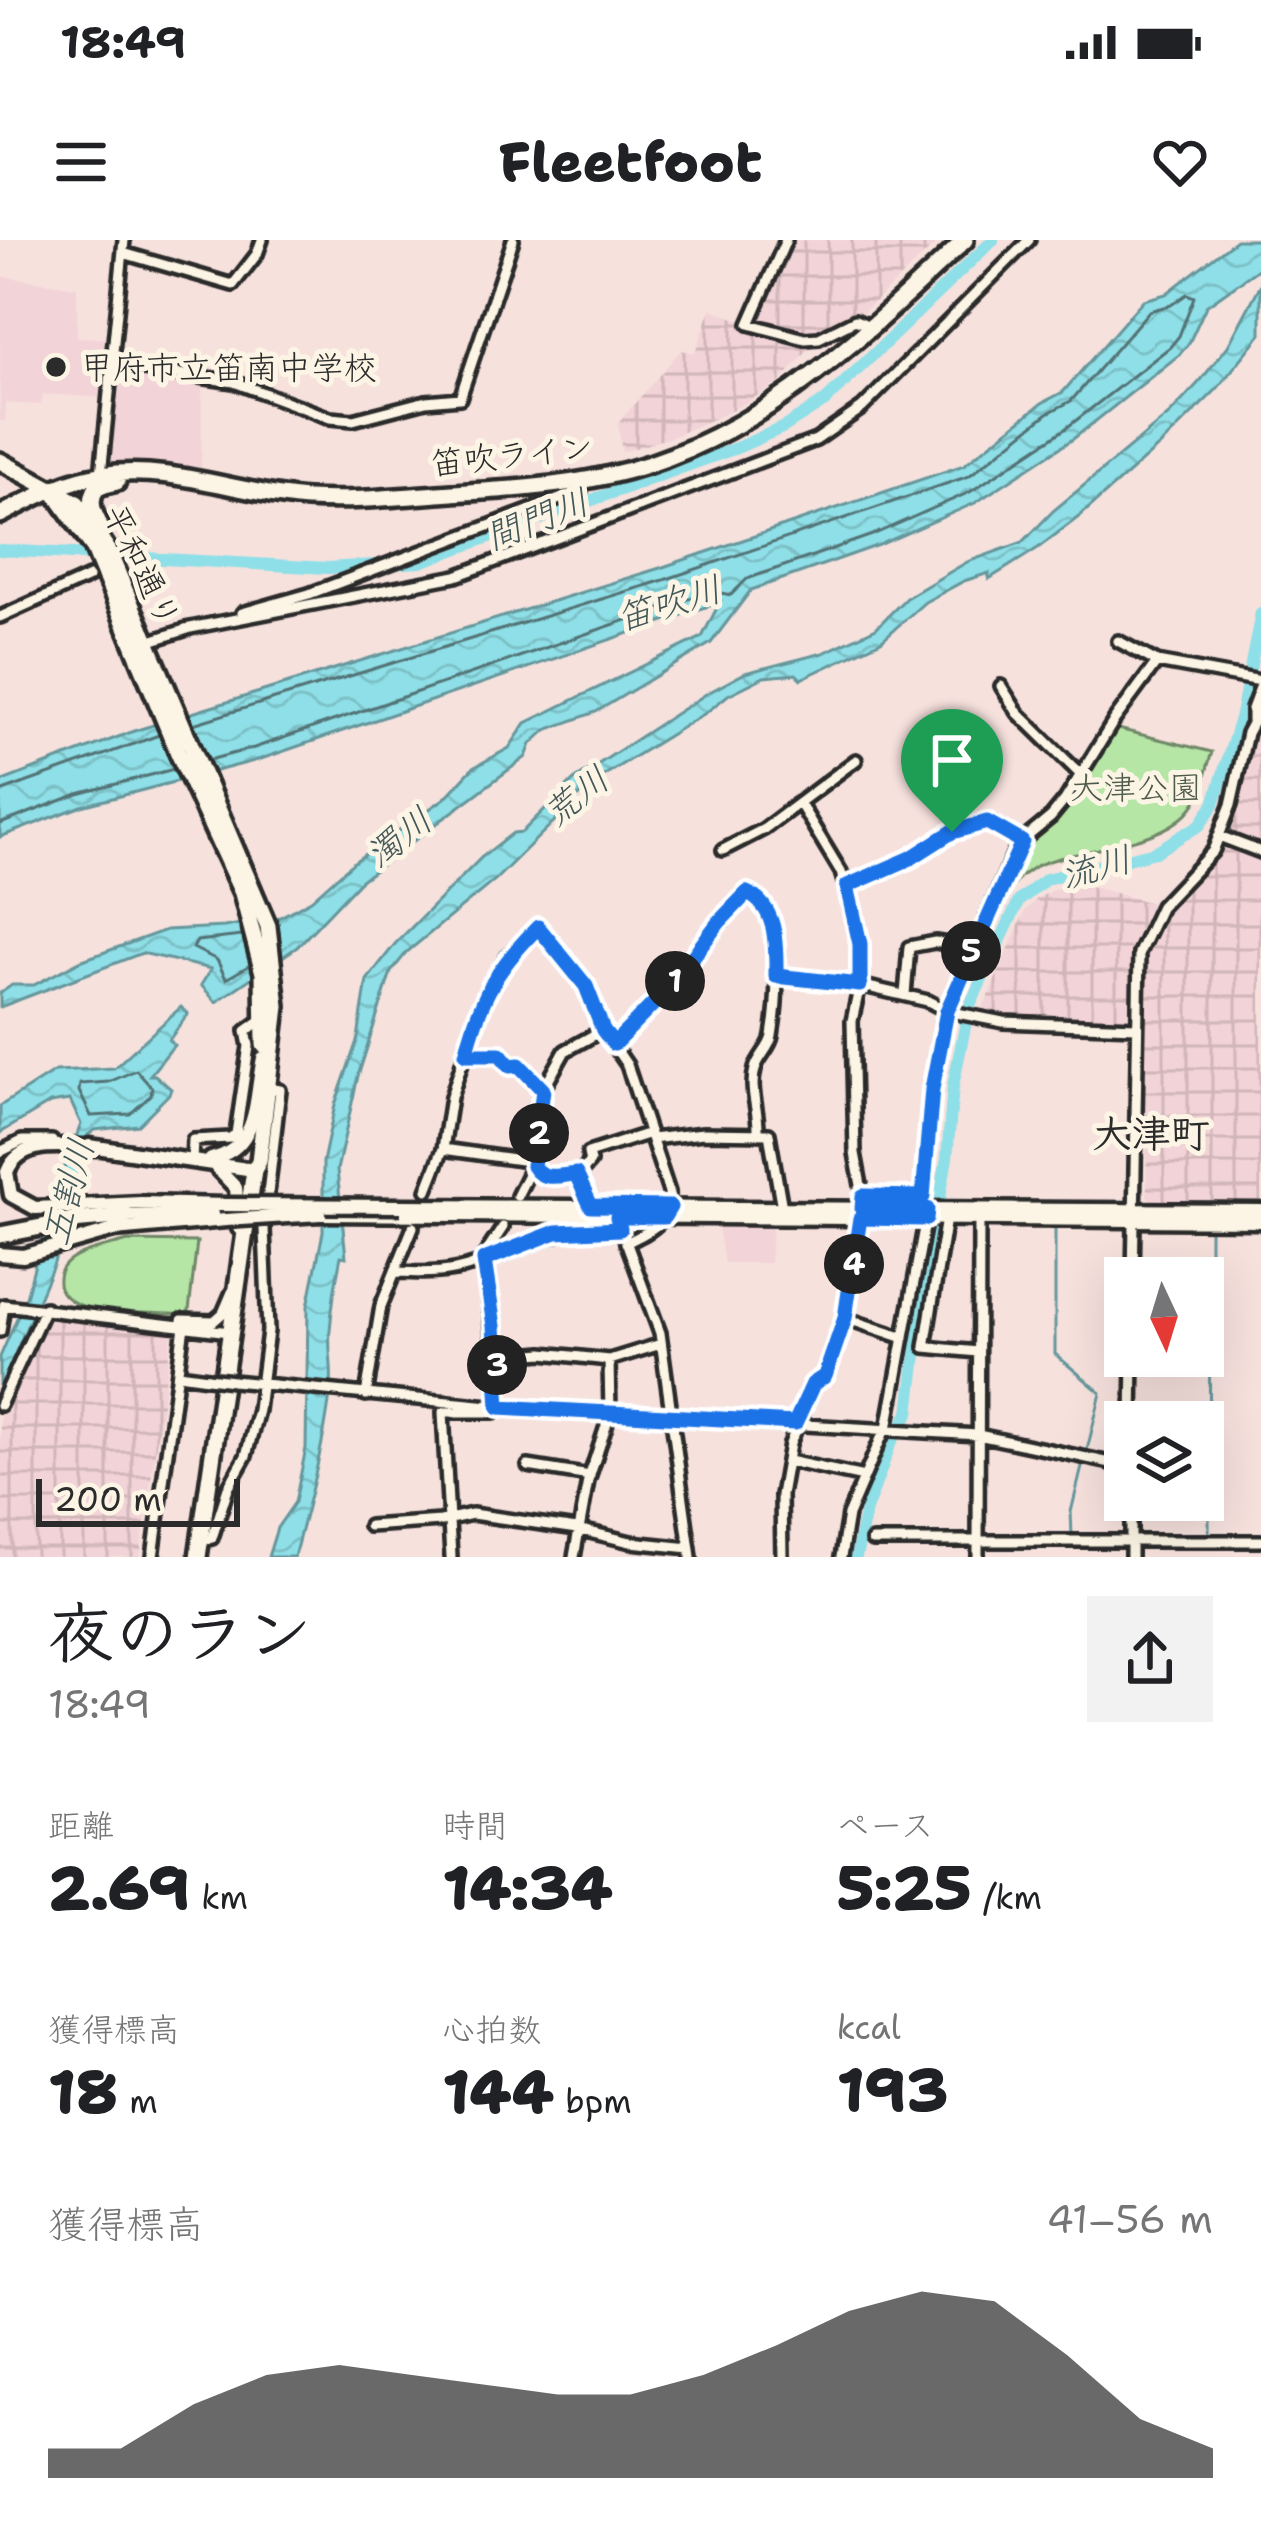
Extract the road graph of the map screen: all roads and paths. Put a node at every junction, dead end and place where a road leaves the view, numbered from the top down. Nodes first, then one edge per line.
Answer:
1 (124, 240) edge
2 (262, 240) edge
3 (513, 240) edge
4 (786, 240) edge
5 (964, 240) edge
6 (1028, 240) edge
7 (123, 253) junction
8 (872, 328) junction
9 (111, 369) junction
10 (0, 461) edge
11 (101, 475) junction
12 (234, 488) junction
13 (52, 489) junction
14 (581, 491) dead end
15 (0, 515) edge
16 (102, 558) junction
17 (0, 617) edge
18 (185, 629) junction
19 (1118, 641) dead end
20 (142, 649) junction
21 (1156, 662) junction
22 (1258, 682) edge
23 (1001, 686) dead end
24 (1261, 707) edge
25 (1252, 721) junction
26 (856, 760) dead end
27 (1081, 775) junction
28 (800, 804) junction
29 (1219, 836) junction
30 (1022, 842) junction
31 (723, 850) dead end
32 (1261, 852) edge
33 (234, 856) junction
34 (847, 886) junction
35 (973, 948) junction
36 (776, 976) junction
37 (860, 985) junction
38 (904, 995) junction
39 (265, 1010) junction
40 (947, 1010) junction
41 (1136, 1027) junction
42 (603, 1030) junction
43 (614, 1044) junction
44 (466, 1054) junction
45 (262, 1058) junction
46 (269, 1088) junction
47 (543, 1090) junction
48 (758, 1132) junction
49 (651, 1136) junction
50 (61, 1144) junction
51 (443, 1149) junction
52 (0, 1152) edge
53 (192, 1161) junction
54 (533, 1166) junction
55 (254, 1169) junction
56 (578, 1176) junction
57 (427, 1190) dead end
58 (517, 1196) dead end
59 (591, 1206) junction
60 (782, 1208) junction
61 (862, 1208) junction
62 (400, 1210) junction
63 (1261, 1211) edge
64 (127, 1212) joint
65 (667, 1212) junction
66 (226, 1213) junction
67 (74, 1214) junction
68 (979, 1214) junction
69 (935, 1215) junction
70 (1133, 1215) junction
71 (41, 1218) junction
72 (1261, 1220) edge
73 (618, 1223) junction
74 (412, 1227) dead end
75 (0, 1231) edge
76 (626, 1243) junction
77 (510, 1249) junction
78 (0, 1254) edge
79 (1133, 1257) edge
80 (484, 1260) junction
81 (239, 1270) junction
82 (396, 1272) junction
83 (44, 1308) junction
84 (845, 1318) junction
85 (164, 1323) junction
86 (184, 1326) junction
87 (0, 1331) edge
88 (230, 1332) junction
89 (904, 1338) junction
90 (661, 1344) junction
91 (978, 1352) junction
92 (497, 1357) junction
93 (609, 1360) junction
94 (179, 1374) junction
95 (264, 1384) junction
96 (364, 1395) junction
97 (0, 1405) edge
98 (499, 1407) junction
99 (610, 1414) junction
100 (674, 1419) junction
101 (795, 1423) junction
102 (886, 1429) junction
103 (978, 1435) junction
104 (788, 1461) junction
105 (1104, 1462) edge
106 (528, 1466) dead end
107 (590, 1477) junction
108 (863, 1477) junction
109 (451, 1519) junction
110 (1131, 1521) edge
111 (369, 1526) dead end
112 (577, 1529) junction
113 (1131, 1539) junction
114 (1261, 1540) edge
115 (872, 1541) dead end
116 (978, 1541) junction
117 (199, 1549) edge
118 (691, 1553) edge
119 (153, 1557) edge
120 (451, 1557) edge
121 (574, 1557) edge
122 (782, 1557) edge
123 (841, 1557) edge
124 (978, 1557) edge
125 (1131, 1557) edge

1 - 7 street
2 - 7 street
3 - 9 street
4 - 8 street
5 - 8 highway, 笛吹ライン
6 - 18 street
7 - 9 street
8 - 12 highway, 笛吹ライン
9 - 11 street
10 - 13 highway
11 - 12 highway, 笛吹ライン
11 - 13 highway, 笛吹ライン
12 - 16 highway
13 - 15 highway, 笛吹ライン
13 - 16 highway, 平和通り
14 - 18 street
16 - 17 street
16 - 20 highway, 平和通り
18 - 20 street
19 - 21 street
20 - 33 highway, 平和通り
21 - 22 street
21 - 27 street
22 - 25 street
23 - 27 street
24 - 25 street
25 - 29 street
26 - 28 street
27 - 30 street
28 - 31 street
28 - 34 street
29 - 32 street
29 - 41 street
30 - 34 street
30 - 35 street
33 - 39 highway, 平和通り
33 - 46 highway, 平和通り
34 - 37 street
35 - 38 street
35 - 40 street
36 - 37 street
36 - 43 street
36 - 48 street
37 - 38 street
37 - 61 street
38 - 40 street
39 - 45 highway, 平和通り
39 - 53 street
40 - 41 street
40 - 61 street
41 - 70 street
42 - 43 street
42 - 44 street
42 - 47 street
43 - 49 street
44 - 47 street
44 - 51 street
45 - 53 main road
45 - 55 highway, 平和通り
46 - 55 highway, 平和通り
46 - 95 street
47 - 54 street
48 - 49 street
48 - 60 street
49 - 56 street
49 - 65 street
50 - 52 street
50 - 53 main road
50 - 71 main road
51 - 54 street
51 - 57 street
53 - 55 main road
53 - 81 main road
54 - 56 street
54 - 58 street
55 - 81 highway, 平和通り
56 - 59 street
59 - 62 main road
59 - 65 main road
60 - 61 main road
60 - 65 main road
61 - 65 main road
61 - 69 main road
61 - 84 street
62 - 66 main road, bridge
62 - 66 main road, bridge
62 - 73 main road
63 - 70 main road
64 - 66 main road
64 - 67 highway
65 - 73 main road
65 - 76 street
66 - 67 main road
66 - 78 main road
67 - 71 highway
68 - 69 main road
68 - 70 main road
68 - 91 street
69 - 89 street
69 - 91 street
70 - 72 main road
70 - 79 street
71 - 75 highway
73 - 76 street
73 - 77 street
74 - 82 street
76 - 90 street
77 - 80 street
77 - 80 street
80 - 82 street
80 - 92 street
81 - 85 street
81 - 88 highway, 平和通り
82 - 96 street
83 - 85 street
83 - 87 street
83 - 97 street
84 - 89 street
84 - 101 street
85 - 86 street
86 - 88 street
86 - 94 street
88 - 117 highway, 平和通り
89 - 102 street
90 - 93 street
90 - 100 street
91 - 103 street
92 - 93 street
92 - 98 street
93 - 99 street
94 - 95 street, bridge
94 - 119 street
95 - 96 street
95 - 117 street
96 - 98 street
98 - 99 street
98 - 109 street
99 - 100 street
99 - 107 street
100 - 101 street
100 - 118 street
101 - 102 street
101 - 104 street
102 - 103 street
102 - 108 street
103 - 105 street
103 - 116 street
104 - 108 street
104 - 122 street
106 - 107 street
107 - 112 street
108 - 123 street
109 - 111 street
109 - 112 street
109 - 120 street
110 - 113 street
112 - 118 street
112 - 121 street
113 - 114 street
113 - 116 street
113 - 125 street
115 - 116 street
116 - 124 street

